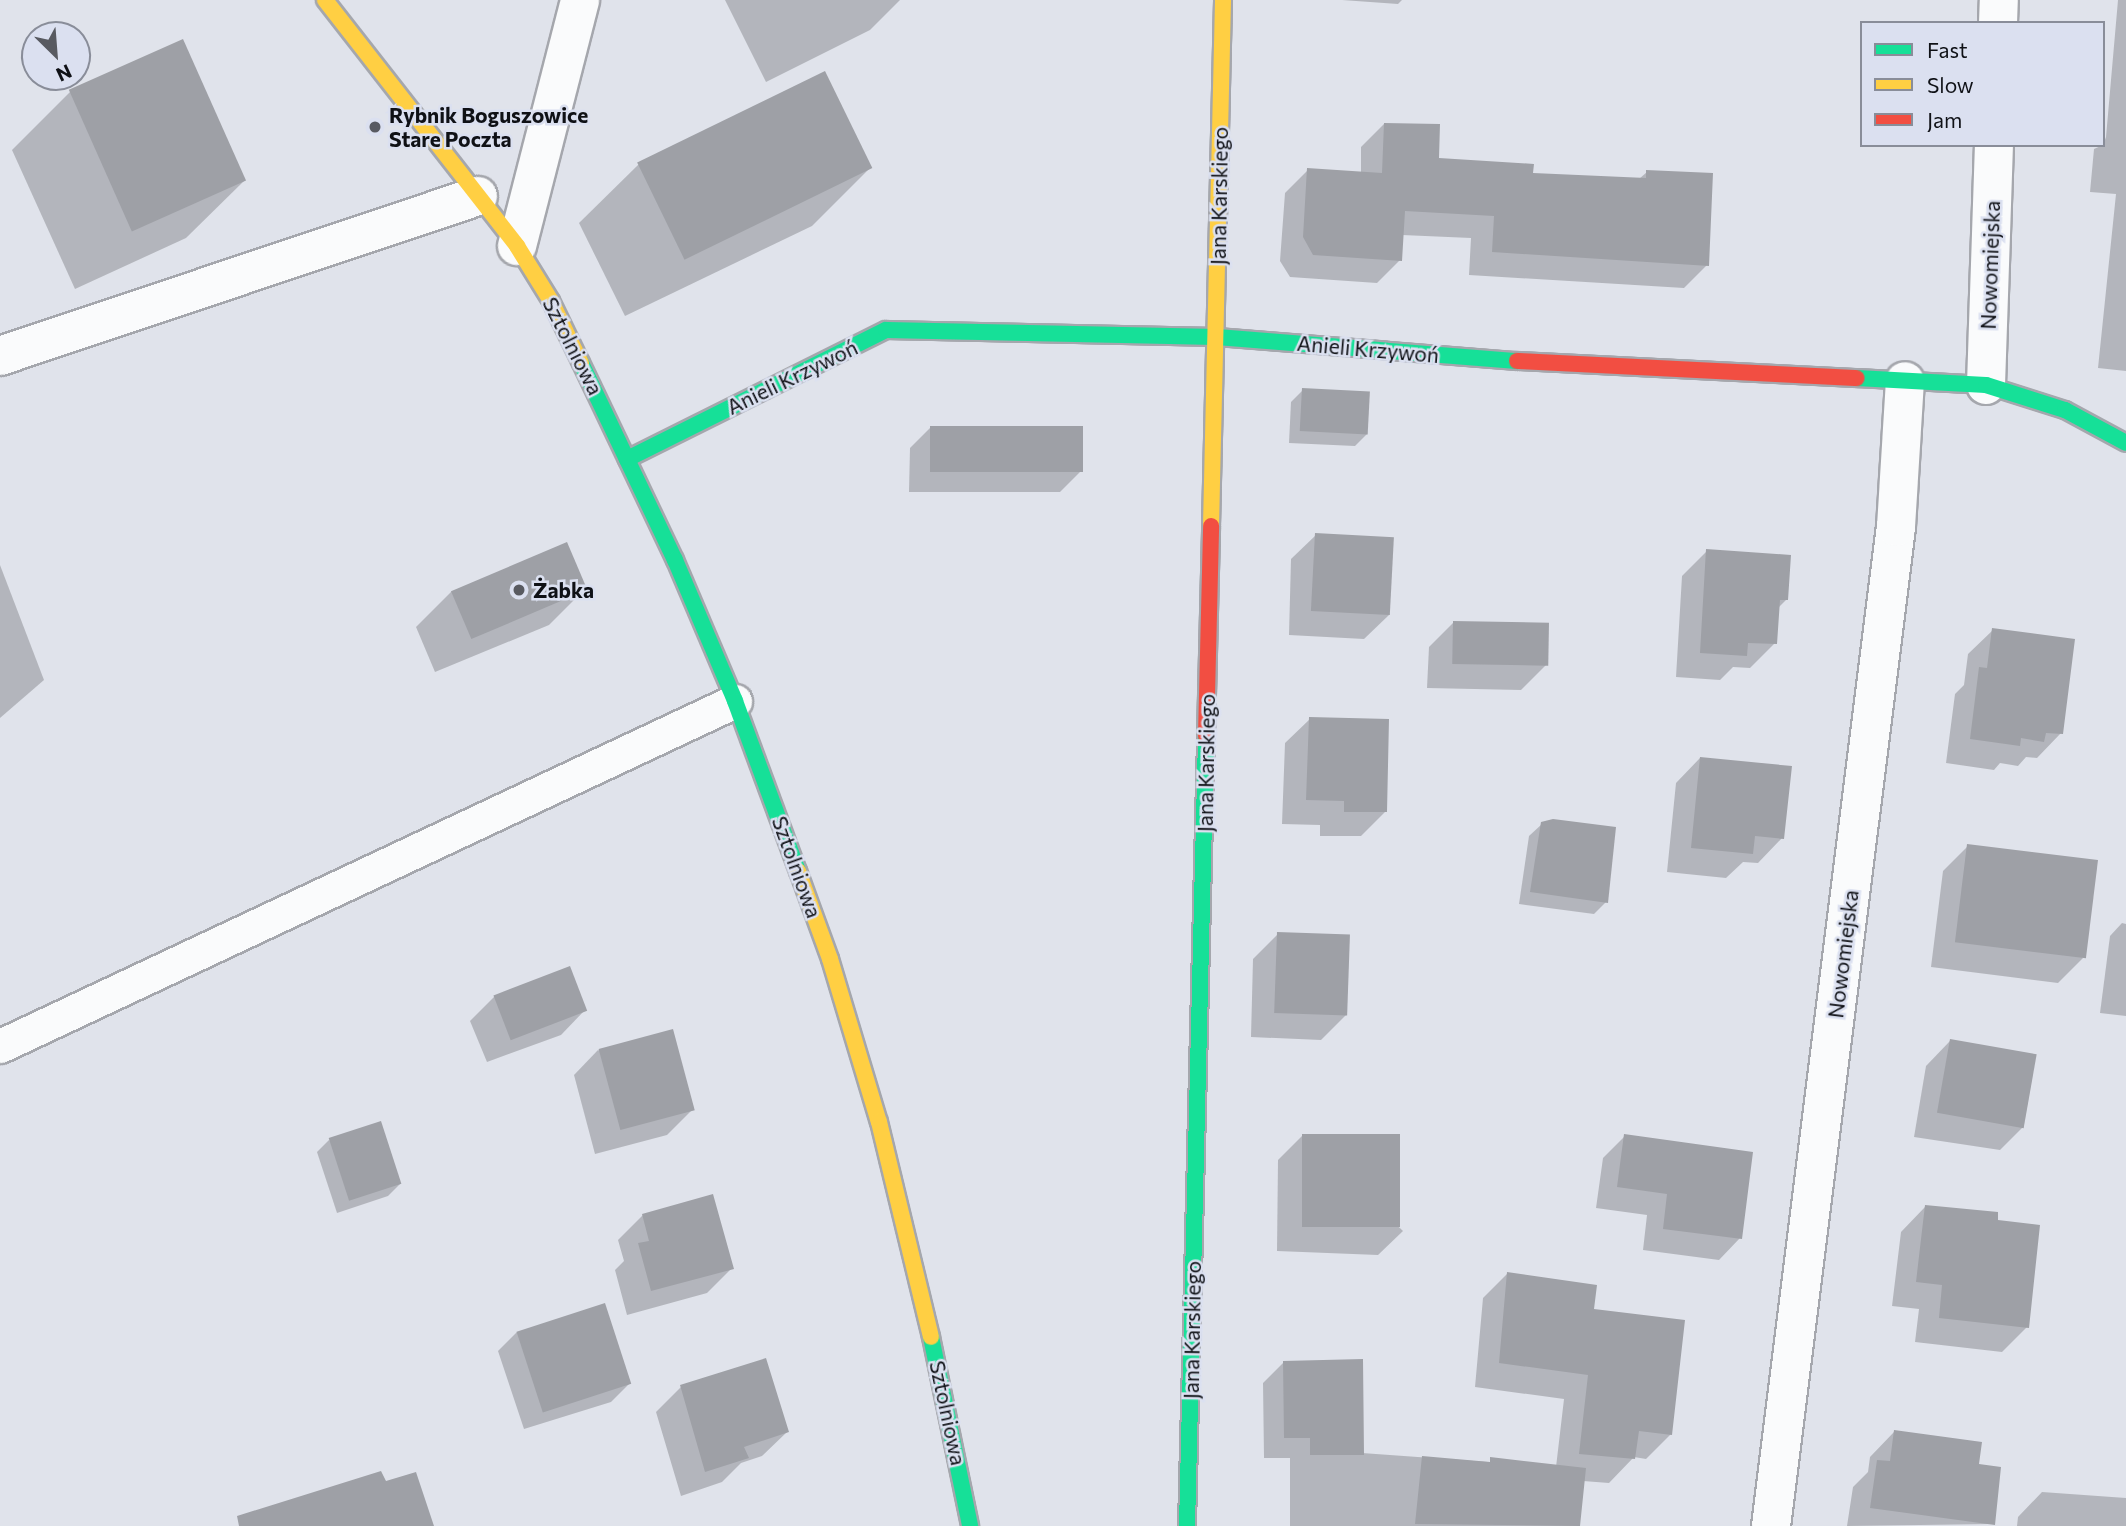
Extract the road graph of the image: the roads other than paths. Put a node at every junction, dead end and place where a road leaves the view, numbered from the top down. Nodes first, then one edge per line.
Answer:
1 (325, 0) edge
2 (580, 0) edge
3 (1223, 0) edge
4 (1999, 0) edge
5 (1998, 21) edge
6 (1994, 147) edge
7 (478, 196) junction
8 (517, 246) junction
9 (1217, 337) junction
10 (0, 356) edge
11 (1905, 382) junction
12 (1986, 384) junction
13 (2126, 443) edge
14 (627, 459) junction
15 (735, 701) junction
16 (0, 1046) edge
17 (970, 1526) edge
18 (1187, 1526) edge
19 (1771, 1526) edge

1 - 7 street, Sztolniowa
2 - 8 street
3 - 9 street, Jana Karskiego
4 - 5 street
6 - 12 street, Nowomiejska
7 - 8 street, Sztolniowa
7 - 10 street
8 - 14 street, Sztolniowa
9 - 11 street, Anieli Krzywoń
9 - 14 street, Anieli Krzywoń
9 - 18 street, Jana Karskiego
11 - 12 street, Anieli Krzywoń
11 - 19 street, Nowomiejska
12 - 13 street, Anieli Krzywoń
14 - 15 street, Sztolniowa
15 - 16 lane
15 - 17 street, Sztolniowa

